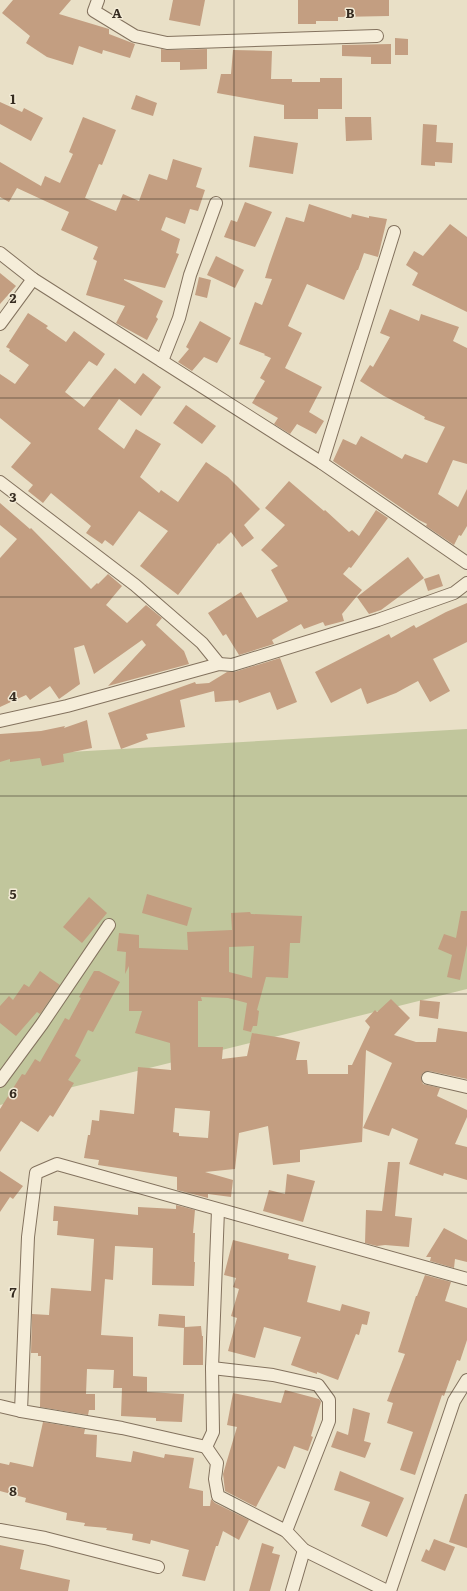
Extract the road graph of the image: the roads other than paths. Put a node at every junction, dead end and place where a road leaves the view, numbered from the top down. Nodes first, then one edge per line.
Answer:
1 (98, 0) edge
2 (377, 36) dead end
3 (216, 203) dead end
4 (394, 232) dead end
5 (0, 253) edge
6 (33, 280) junction
7 (0, 324) edge
8 (162, 361) junction
9 (322, 463) junction
10 (0, 482) edge
11 (467, 563) edge
12 (467, 583) edge
13 (219, 664) junction
14 (0, 721) edge
15 (109, 925) dead end
16 (428, 1078) dead end
17 (0, 1081) edge
18 (467, 1087) edge
19 (218, 1210) junction
20 (467, 1279) edge
21 (212, 1368) junction
22 (467, 1380) edge
23 (0, 1406) edge
24 (21, 1411) junction
25 (206, 1447) junction
26 (0, 1530) edge
27 (286, 1531) junction
28 (304, 1550) junction
29 (158, 1567) dead end
30 (292, 1591) edge
31 (387, 1591) edge
32 (390, 1591) edge

1 - 2 street
3 - 8 street
4 - 9 street
5 - 6 street
6 - 7 street
6 - 8 street
8 - 9 street
9 - 11 street
10 - 13 street
12 - 13 street
13 - 14 street
15 - 17 street
16 - 18 street
19 - 20 street
19 - 21 street
19 - 24 street
21 - 25 street
21 - 27 street
22 - 32 street
23 - 24 street
24 - 25 street
25 - 27 street
26 - 29 street
27 - 28 street
28 - 30 street
28 - 31 street

